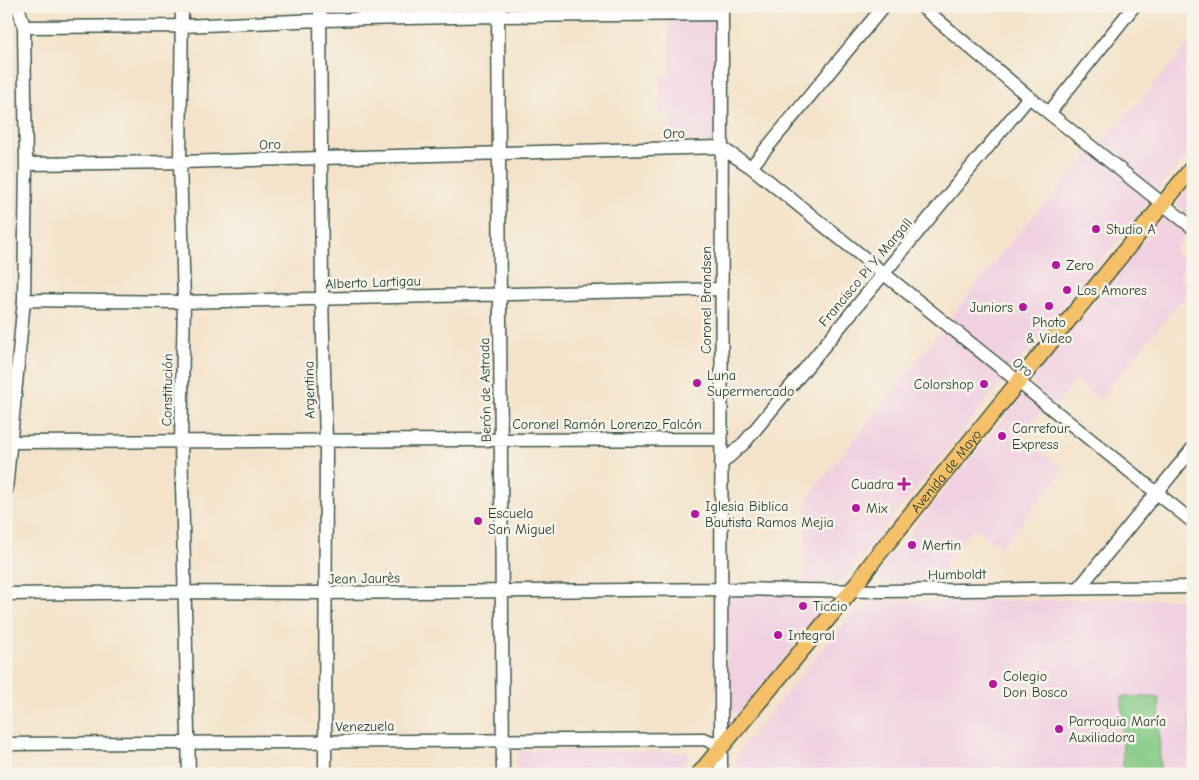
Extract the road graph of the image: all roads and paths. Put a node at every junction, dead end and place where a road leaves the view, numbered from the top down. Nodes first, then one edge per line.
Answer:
1 (18, 6) edge
2 (182, 6) edge
3 (320, 6) edge
4 (884, 6) edge
5 (921, 6) edge
6 (942, 6) edge
7 (1134, 6) edge
8 (722, 10) edge
9 (498, 11) edge
10 (934, 16) junction
11 (320, 20) junction
12 (182, 26) junction
13 (24, 27) junction
14 (1029, 97) junction
15 (1049, 113) junction
16 (720, 147) junction
17 (498, 153) junction
18 (322, 158) junction
19 (180, 162) junction
20 (26, 164) junction
21 (1193, 166) edge
22 (751, 167) junction
23 (1163, 204) junction
24 (1193, 228) edge
25 (884, 273) junction
26 (722, 288) junction
27 (499, 293) junction
28 (322, 299) junction
29 (24, 300) junction
30 (184, 302) junction
31 (1018, 382) junction
32 (721, 439) junction
33 (501, 440) junction
34 (12, 442) junction
35 (181, 442) junction
36 (326, 442) junction
37 (1193, 448) edge
38 (721, 464) junction
39 (6, 490) edge
40 (1157, 492) junction
41 (1193, 522) edge
42 (1193, 587) edge
43 (1079, 588) junction
44 (722, 589) junction
45 (502, 591) junction
46 (851, 591) junction
47 (184, 592) junction
48 (326, 593) junction
49 (6, 594) edge
50 (503, 739) junction
51 (326, 742) junction
52 (189, 743) junction
53 (6, 744) edge
54 (722, 746) junction
55 (188, 774) edge
56 (325, 774) edge
57 (503, 774) edge
58 (699, 774) edge
59 (721, 774) edge

1 - 13 street
2 - 12 street, Constitución
3 - 11 street, Argentina
4 - 22 street
5 - 10 street
6 - 10 street
7 - 15 street
8 - 9 street
8 - 16 street, Coronel Brandsen
9 - 11 street
9 - 17 street, Berón de Astrada
10 - 14 street
11 - 12 street
11 - 18 street, Argentina
12 - 13 street
12 - 19 street, Constitución
13 - 20 street
14 - 15 street
14 - 25 street, Francisco Pi Y Margall
15 - 23 street
16 - 17 street, Oro
16 - 22 street, Oro
16 - 26 street, Coronel Brandsen
17 - 18 street, Oro
17 - 27 street, Berón de Astrada
18 - 19 street, Oro
18 - 28 street, Argentina
19 - 20 street, Oro
19 - 30 street, Constitución
20 - 29 street
21 - 23 main road, Avenida de Mayo
22 - 25 street, Oro
23 - 24 street
23 - 31 main road, Avenida de Mayo
25 - 31 street, Oro
25 - 38 street, Francisco Pi Y Margall
26 - 27 street, Alberto Lartigau
26 - 32 street, Coronel Brandsen
27 - 28 street, Alberto Lartigau
27 - 33 street, Berón de Astrada
28 - 30 street, Alberto Lartigau
28 - 36 street, Argentina
29 - 30 street, Alberto Lartigau
29 - 34 street
30 - 35 street, Constitución
31 - 40 street, Oro
31 - 46 main road, Avenida de Mayo
32 - 33 street, Coronel Ramón Lorenzo Falcón
32 - 38 street, Coronel Brandsen
33 - 36 street, Coronel Ramón Lorenzo Falcón
33 - 45 street, Berón de Astrada
34 - 35 street, Coronel Ramón Lorenzo Falcón
34 - 39 street
35 - 36 street, Coronel Ramón Lorenzo Falcón
35 - 47 street, Constitución
36 - 48 street, Argentina
37 - 40 street
38 - 44 street, Coronel Brandsen
40 - 41 street, Oro
40 - 43 street
42 - 43 street, Humboldt
43 - 46 street, Humboldt
44 - 45 street, Jean Jaurès
44 - 46 street, Humboldt
44 - 54 street, Coronel Brandsen
45 - 48 street, Jean Jaurès
45 - 50 street, Berón de Astrada
46 - 54 main road, Avenida de Mayo
47 - 48 street, Jean Jaurès
47 - 49 street, Jean Jaurès
47 - 52 street, Constitución
48 - 51 street, Argentina
50 - 51 street, Venezuela
50 - 54 street, Venezuela
50 - 57 street, Berón de Astrada
51 - 52 street, Venezuela
51 - 56 street, Argentina
52 - 53 street, Venezuela
52 - 55 street, Constitución
54 - 58 main road, Avenida de Mayo
54 - 59 street, Coronel Brandsen

